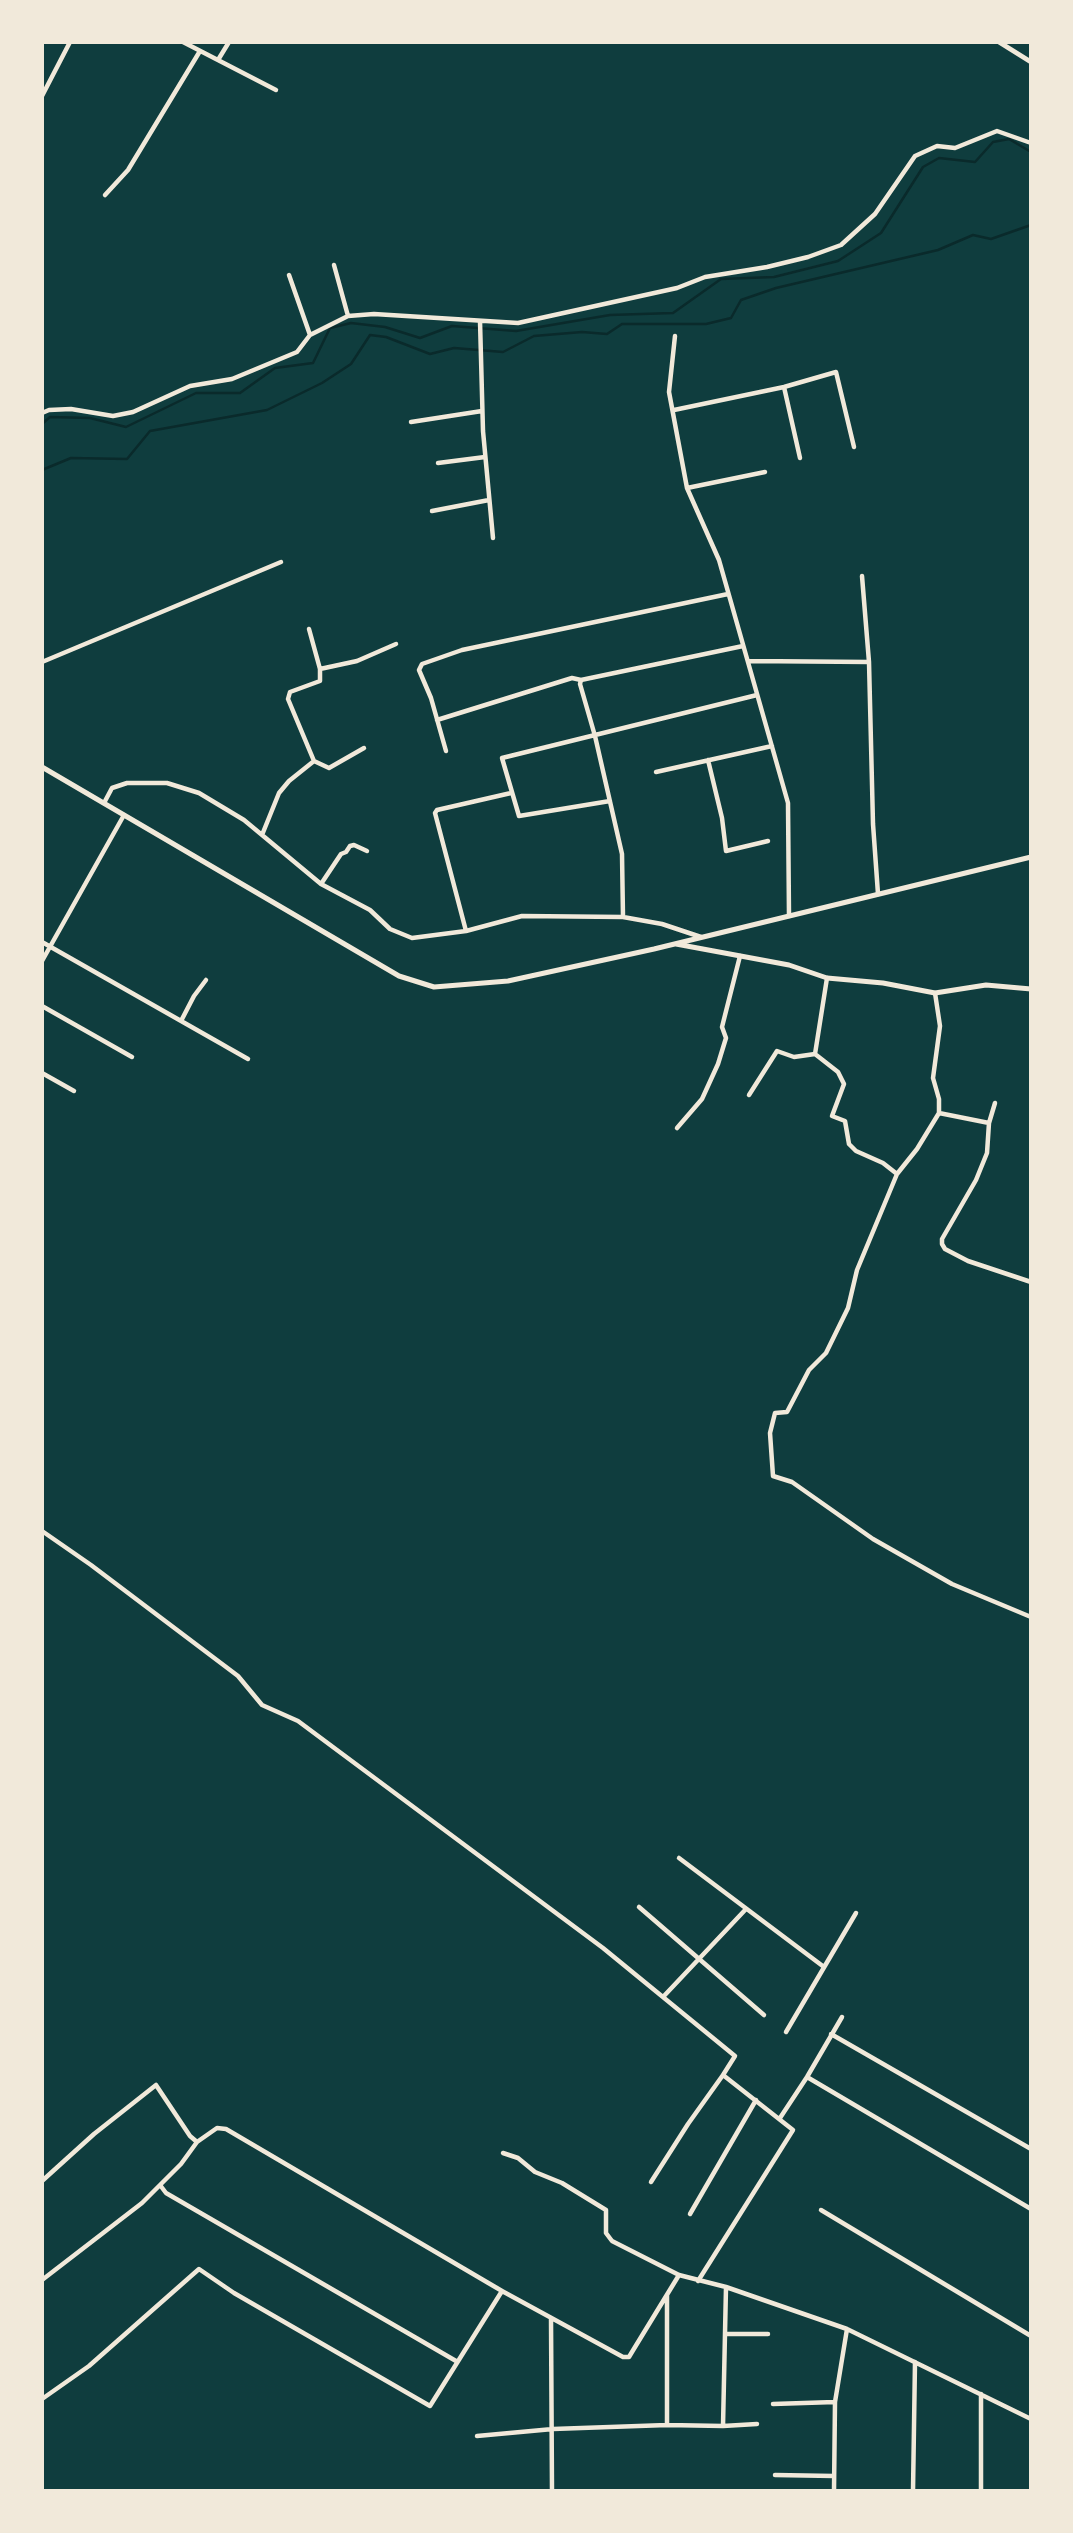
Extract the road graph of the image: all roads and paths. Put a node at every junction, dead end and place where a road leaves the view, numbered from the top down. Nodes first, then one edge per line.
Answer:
1 (70, 42) edge
2 (183, 42) edge
3 (229, 42) edge
4 (999, 42) edge
5 (201, 51) junction
6 (218, 60) junction
7 (1031, 62) edge
8 (276, 90) dead end
9 (42, 96) edge
10 (1031, 143) edge
11 (105, 195) dead end
12 (334, 265) dead end
13 (289, 275) dead end
14 (348, 316) junction
15 (480, 321) junction
16 (310, 335) junction
17 (675, 336) dead end
18 (784, 387) junction
19 (482, 411) junction
20 (674, 411) junction
21 (42, 413) edge
22 (411, 422) dead end
23 (854, 447) dead end
24 (485, 457) junction
25 (800, 458) dead end
26 (438, 463) dead end
27 (765, 472) dead end
28 (687, 488) junction
29 (489, 500) junction
30 (432, 511) dead end
31 (493, 538) dead end
32 (281, 562) dead end
33 (862, 576) dead end
34 (728, 594) junction
35 (309, 629) dead end
36 (396, 644) dead end
37 (743, 646) junction
38 (748, 661) junction
39 (42, 662) edge
40 (869, 662) junction
41 (320, 669) junction
42 (582, 680) junction
43 (757, 695) junction
44 (437, 720) junction
45 (594, 736) junction
46 (772, 746) junction
47 (364, 748) dead end
48 (446, 751) dead end
49 (708, 760) junction
50 (314, 761) junction
51 (42, 767) edge
52 (656, 772) dead end
53 (511, 793) junction
54 (610, 802) junction
55 (104, 803) junction
56 (124, 815) junction
57 (262, 835) junction
58 (768, 841) dead end
59 (366, 851) dead end
60 (1031, 857) edge
61 (321, 884) junction
62 (878, 894) junction
63 (789, 916) junction
64 (623, 917) junction
65 (466, 931) junction
66 (702, 937) junction
67 (42, 942) edge
68 (675, 944) junction
69 (50, 946) junction
70 (740, 956) junction
71 (42, 961) edge
72 (827, 978) junction
73 (206, 980) dead end
74 (1031, 989) edge
75 (934, 993) junction
76 (42, 1006) edge
77 (181, 1021) junction
78 (815, 1054) junction
79 (132, 1057) dead end
80 (248, 1059) dead end
81 (42, 1073) edge
82 (74, 1091) dead end
83 (749, 1095) dead end
84 (995, 1103) dead end
85 (939, 1113) junction
86 (989, 1123) junction
87 (677, 1128) dead end
88 (897, 1174) junction
89 (1031, 1282) edge
90 (42, 1531) edge
91 (1031, 1617) edge
92 (679, 1858) dead end
93 (639, 1907) dead end
94 (747, 1909) junction
95 (856, 1913) dead end
96 (699, 1959) junction
97 (824, 1967) junction
98 (663, 1997) junction
99 (764, 2015) dead end
100 (842, 2017) dead end
101 (786, 2032) dead end
102 (831, 2034) junction
103 (723, 2075) junction
104 (807, 2077) junction
105 (756, 2099) junction
106 (780, 2118) junction
107 (197, 2142) junction
108 (1031, 2149) edge
109 (503, 2153) dead end
110 (42, 2181) edge
111 (651, 2182) dead end
112 (160, 2185) junction
113 (1031, 2208) edge
114 (821, 2210) dead end
115 (690, 2214) dead end
116 (679, 2275) junction
117 (42, 2280) edge
118 (698, 2281) junction
119 (726, 2287) junction
120 (502, 2291) junction
121 (667, 2294) junction
122 (551, 2317) junction
123 (847, 2329) junction
124 (725, 2334) junction
125 (768, 2334) dead end
126 (1031, 2336) edge
127 (456, 2361) junction
128 (915, 2361) junction
129 (981, 2394) junction
130 (42, 2399) edge
131 (835, 2402) junction
132 (773, 2404) dead end
133 (1031, 2419) edge
134 (757, 2424) dead end
135 (667, 2425) junction
136 (723, 2426) junction
137 (553, 2428) junction
138 (477, 2436) dead end
139 (775, 2475) dead end
140 (834, 2476) junction
141 (552, 2491) edge
142 (835, 2491) edge
143 (913, 2491) edge
144 (981, 2491) edge

1 - 9 street
2 - 5 street
3 - 6 street
4 - 7 street
5 - 6 street
5 - 11 street
6 - 8 street
10 - 15 street
12 - 14 street
13 - 16 street
14 - 15 street
14 - 16 street
15 - 19 street
16 - 21 street
17 - 20 street
18 - 20 street
18 - 23 street
18 - 25 street
19 - 22 street
19 - 24 street
20 - 28 street
24 - 26 street
24 - 29 street
27 - 28 street
28 - 34 street
29 - 30 street
29 - 31 street
32 - 39 street
33 - 40 street
34 - 37 street
34 - 44 street
35 - 41 street
36 - 41 street
37 - 38 street
37 - 42 street
38 - 40 street
38 - 43 street
40 - 62 street
41 - 50 street
42 - 44 street
42 - 45 street
43 - 45 street
43 - 46 street
44 - 48 street
45 - 53 street
45 - 54 street
46 - 49 street
46 - 63 street
47 - 50 street
49 - 52 street
49 - 58 street
50 - 57 street
51 - 55 street
53 - 54 street
53 - 65 street
54 - 64 street
55 - 56 street
55 - 57 street
56 - 68 street
56 - 69 street
57 - 61 street
59 - 61 street
60 - 62 street
61 - 65 street
62 - 63 street
63 - 66 street
64 - 65 street
64 - 66 street
66 - 68 street
67 - 69 street
68 - 70 street
69 - 71 street
69 - 77 street
70 - 72 street
70 - 87 street
72 - 75 street
72 - 78 street
73 - 77 street
74 - 75 street
75 - 85 street
76 - 79 street
77 - 80 street
78 - 83 street
78 - 88 street
81 - 82 street
84 - 86 street
85 - 86 street
85 - 88 street
86 - 89 street
88 - 91 street
90 - 98 street
92 - 94 street
93 - 96 street
94 - 96 street
94 - 97 street
95 - 97 street
96 - 98 street
96 - 99 street
97 - 101 street
98 - 103 street
100 - 102 street
102 - 104 street
102 - 108 street
103 - 105 street
103 - 111 street
104 - 106 street
104 - 113 street
105 - 106 street
105 - 115 street
106 - 118 street
107 - 110 street
107 - 112 street
107 - 120 street
109 - 116 street
112 - 117 street
112 - 127 street
114 - 126 street
116 - 118 street
116 - 121 street
118 - 119 street
119 - 123 street
119 - 124 street
120 - 122 street
120 - 127 street
121 - 122 street
121 - 135 street
122 - 137 street
123 - 128 street
123 - 131 street
124 - 125 street
124 - 136 street
127 - 130 street
128 - 129 street
128 - 143 street
129 - 133 street
129 - 144 street
131 - 132 street
131 - 140 street
134 - 136 street
135 - 136 street
135 - 137 street
137 - 138 street
137 - 141 street
139 - 140 street
140 - 142 street

